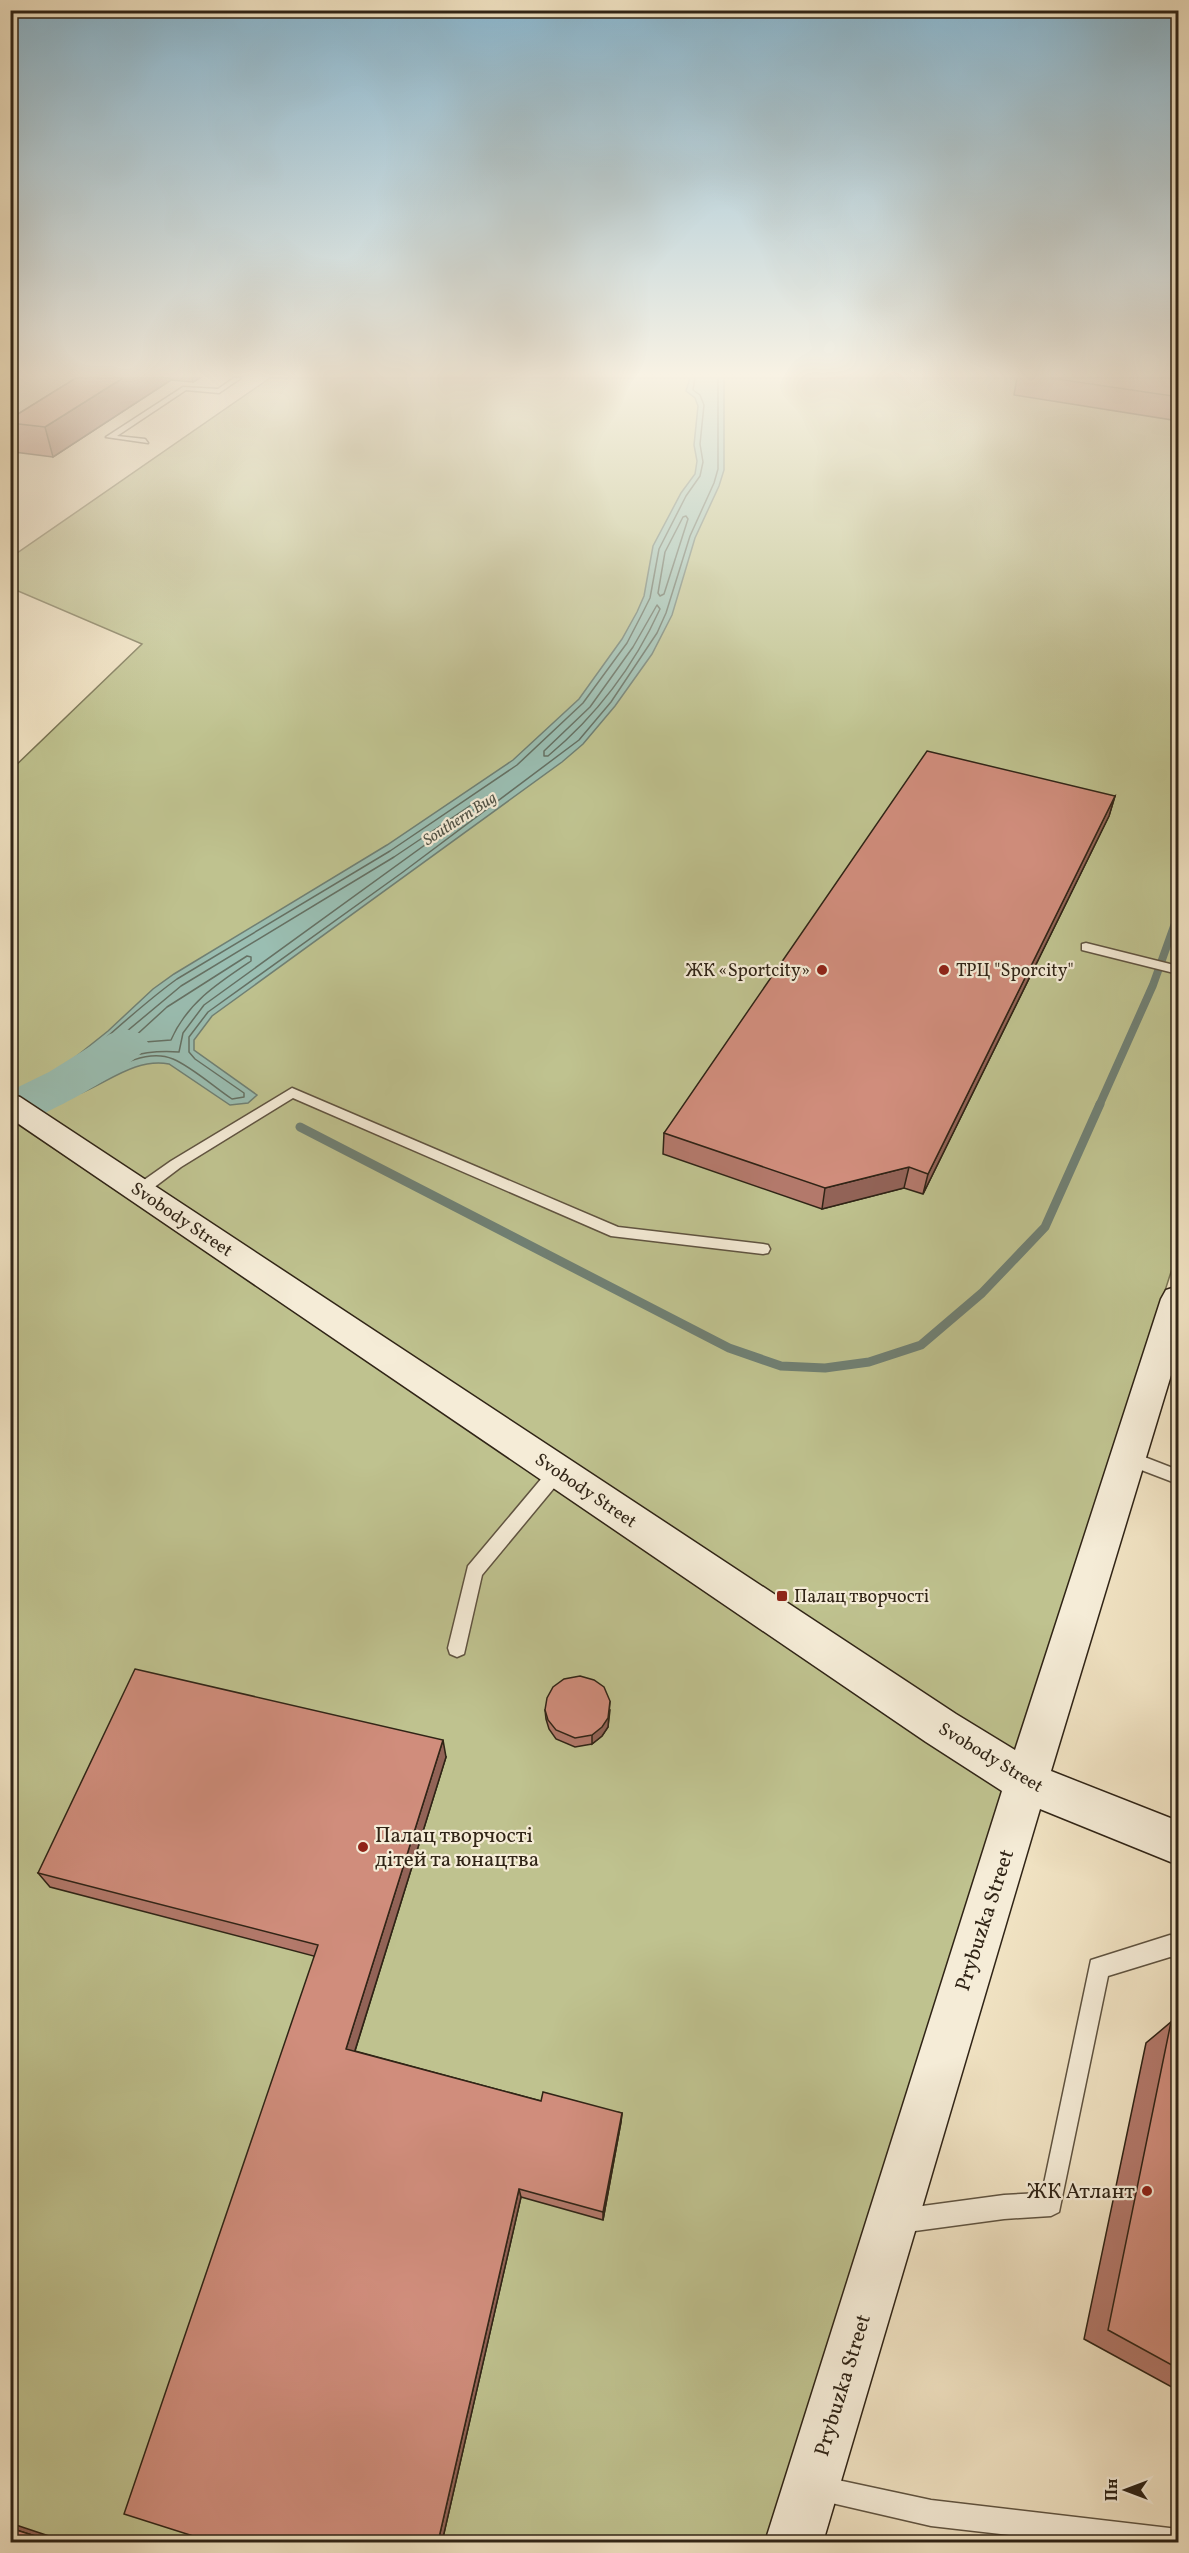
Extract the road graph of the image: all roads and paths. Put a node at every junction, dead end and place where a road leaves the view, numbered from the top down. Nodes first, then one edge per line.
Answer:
1 (1086, 947) dead end
2 (1179, 970) edge
3 (10, 1104) edge
4 (140, 1191) junction
5 (764, 1249) dead end
6 (1179, 1299) edge
7 (1129, 1458) junction
8 (558, 1471) junction
9 (1179, 1477) edge
10 (457, 1648) dead end
11 (1028, 1783) junction
12 (1179, 1843) edge
13 (1179, 1948) edge
14 (891, 2223) junction
15 (811, 2487) junction
16 (794, 2542) edge
17 (1179, 2542) edge

1 - 2 lane
3 - 4 main road, Svobody Street
4 - 5 lane
4 - 8 main road, Svobody Street
6 - 7 main road, Prybuzka Street
7 - 9 lane
7 - 11 main road, Prybuzka Street
8 - 10 lane
8 - 11 main road, Svobody Street
11 - 12 main road, Svobody Street
11 - 14 main road, Prybuzka Street
13 - 14 lane
14 - 15 main road, Prybuzka Street
15 - 16 main road, Prybuzka Street
15 - 17 lane

